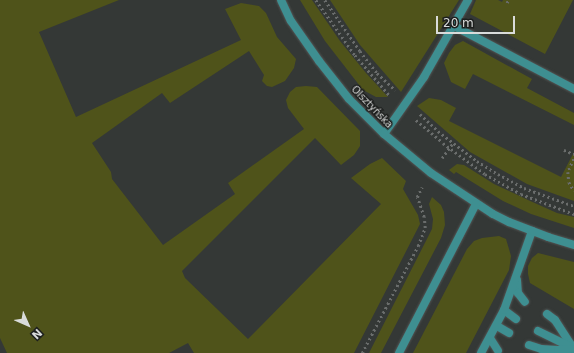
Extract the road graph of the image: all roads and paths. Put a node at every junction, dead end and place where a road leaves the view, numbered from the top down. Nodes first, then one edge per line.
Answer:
1 (281, 0) edge
2 (316, 0) edge
3 (325, 0) edge
4 (468, 0) edge
5 (508, 0) edge
6 (507, 3) dead end
7 (454, 26) junction
8 (574, 89) edge
9 (405, 105) junction
10 (384, 134) junction
11 (453, 142) junction
12 (449, 148) junction
13 (564, 150) dead end
14 (574, 154) edge
15 (574, 159) edge
16 (431, 173) junction
17 (574, 191) edge
18 (476, 204) junction
19 (574, 206) edge
20 (574, 214) edge
21 (532, 231) junction
22 (574, 245) edge
23 (516, 279) junction
24 (526, 302) dead end
25 (504, 310) junction
26 (546, 314) dead end
27 (516, 319) dead end
28 (497, 326) junction
29 (538, 331) dead end
30 (508, 333) dead end
31 (490, 338) junction
32 (529, 345) dead end
33 (574, 349) edge
34 (498, 351) dead end
35 (362, 353) edge
36 (399, 353) edge
37 (481, 353) edge
38 (570, 353) edge

1 - 10 street, Olsztyńska
2 - 9 path
3 - 9 path
4 - 7 street
5 - 6 path
7 - 8 street
7 - 9 street
9 - 10 street
9 - 11 path
9 - 12 path
10 - 16 street, Olsztyńska
11 - 12 path
11 - 19 path
12 - 16 path
12 - 20 path
13 - 14 path
15 - 17 path
16 - 18 street, Olsztyńska
16 - 35 path
18 - 21 street, Olsztyńska
18 - 36 street
21 - 22 street, Olsztyńska
21 - 23 street
23 - 24 street
23 - 25 street
25 - 27 street
25 - 28 street
26 - 33 street
28 - 30 street
28 - 31 street
29 - 33 street
31 - 34 street
31 - 37 street
32 - 33 street
33 - 38 street

